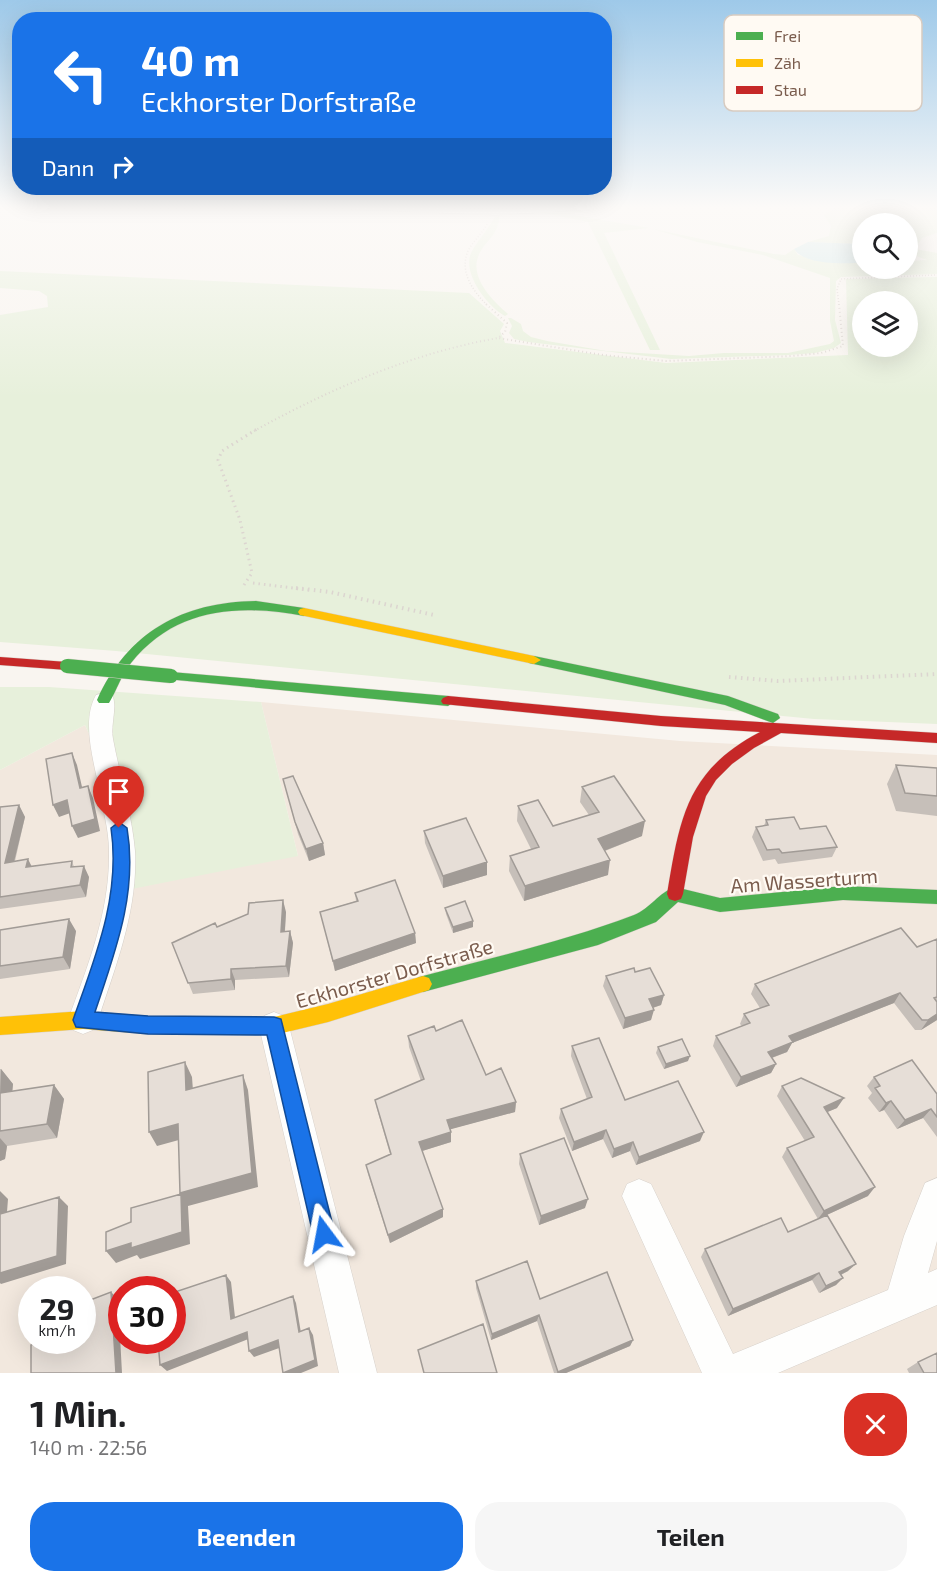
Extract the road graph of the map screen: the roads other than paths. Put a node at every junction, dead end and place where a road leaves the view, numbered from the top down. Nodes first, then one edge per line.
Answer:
1 (0, 661) edge
2 (104, 700) joint
3 (779, 729) junction
4 (805, 730) junction
5 (937, 738) edge
6 (675, 894) junction
7 (937, 897) edge
8 (83, 1020) junction
9 (0, 1026) edge
10 (274, 1026) junction
11 (937, 1195) edge
12 (639, 1196) dead end
13 (937, 1287) edge
14 (902, 1302) junction
15 (358, 1373) edge
16 (722, 1373) edge
17 (733, 1373) edge

1 - 3 main road, bridge
2 - 4 main road
2 - 8 street
3 - 4 main road
3 - 6 main road
4 - 5 main road
6 - 7 main road, Am Wasserturm
6 - 10 main road, Eckhorster Dorfstraße
8 - 9 main road, Eckhorster Dorfstraße
8 - 10 main road, Eckhorster Dorfstraße
10 - 15 street
11 - 14 street
12 - 16 street
13 - 14 street
14 - 17 street

